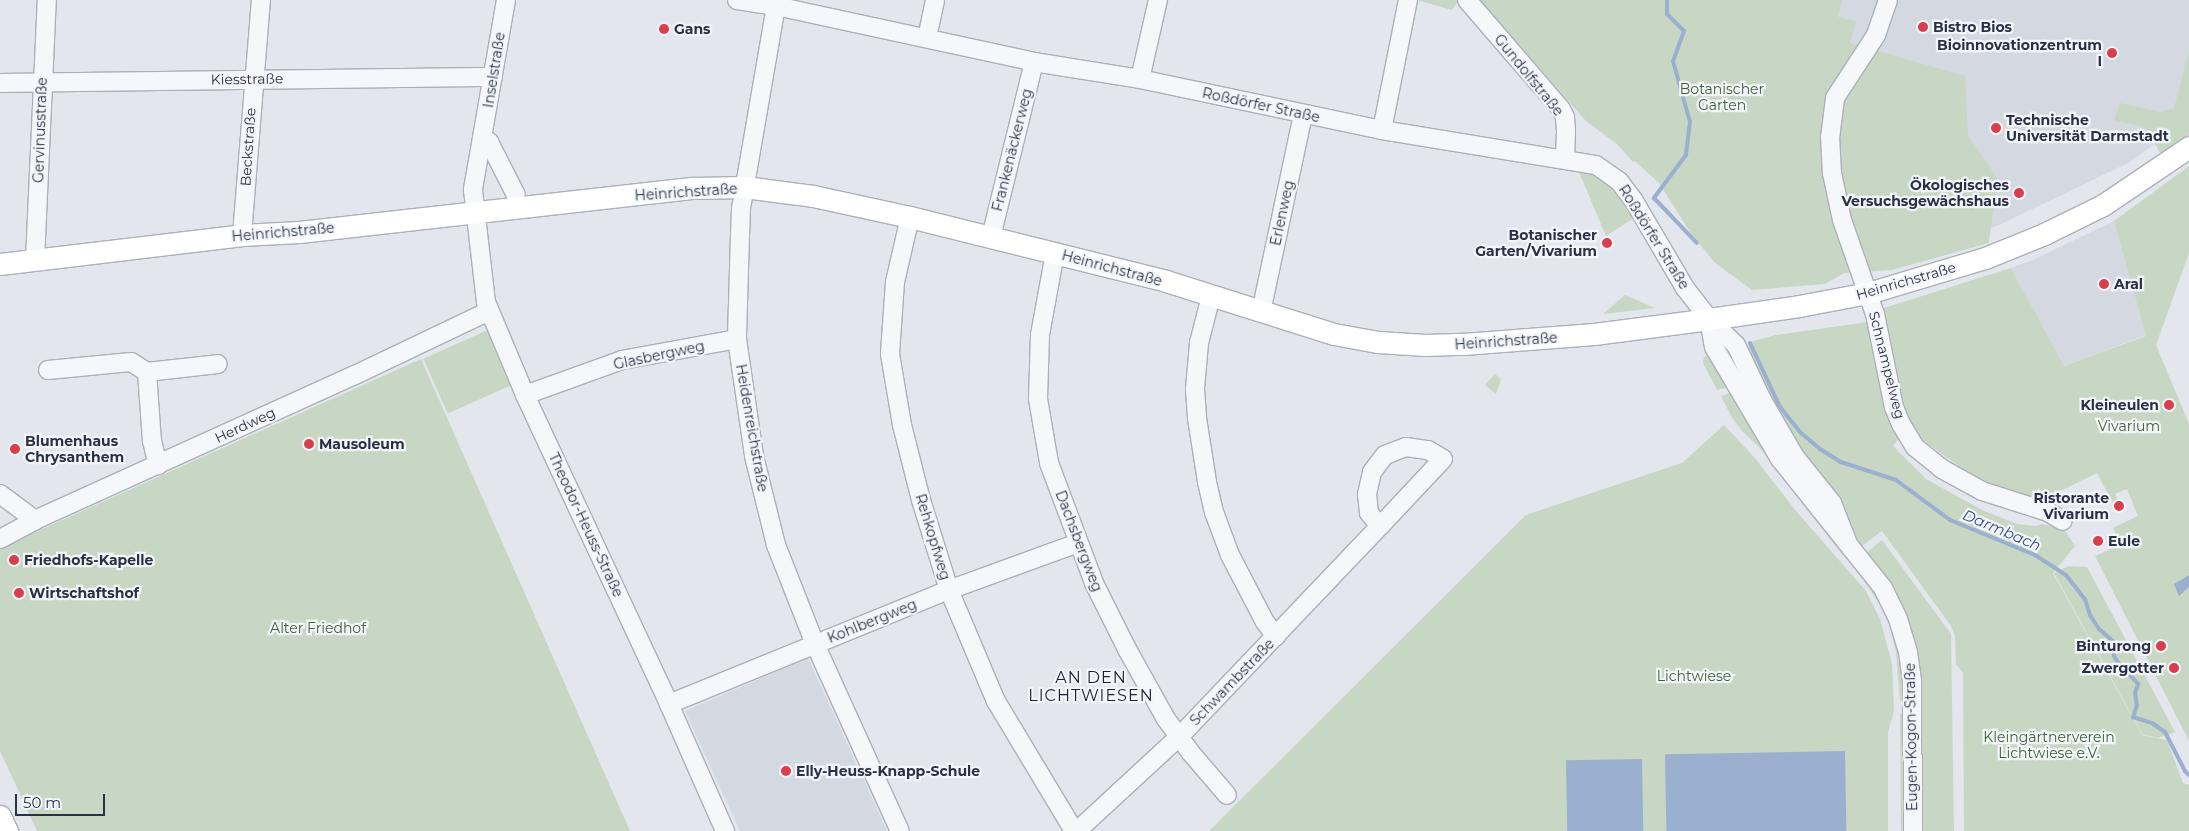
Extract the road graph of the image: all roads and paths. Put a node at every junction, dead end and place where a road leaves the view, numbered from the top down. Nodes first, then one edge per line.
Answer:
1 (47, 0) edge
2 (261, 0) edge
3 (506, 0) edge
4 (737, 0) edge
5 (935, 0) edge
6 (1158, 0) edge
7 (1408, 0) edge
8 (1467, 0) edge
9 (1888, 0) edge
10 (777, 3) edge
11 (927, 38) junction
12 (1034, 62) junction
13 (493, 77) junction
14 (254, 79) junction
15 (1140, 79) junction
16 (42, 82) junction
17 (0, 83) edge
18 (1303, 114) junction
19 (1382, 130) junction
20 (482, 139) junction
21 (2189, 147) edge
22 (1565, 158) junction
23 (745, 187) junction
24 (516, 195) dead end
25 (475, 211) junction
26 (910, 217) junction
27 (242, 235) junction
28 (991, 238) junction
29 (1054, 253) junction
30 (35, 260) junction
31 (0, 264) edge
32 (1868, 293) junction
33 (1211, 296) junction
34 (489, 311) junction
35 (1261, 312) junction
36 (1709, 320) junction
37 (737, 340) junction
38 (218, 364) dead end
39 (48, 370) dead end
40 (147, 372) junction
41 (525, 396) junction
42 (158, 465) junction
43 (0, 494) edge
44 (35, 520) junction
45 (2063, 521) dead end
46 (1380, 526) junction
47 (0, 539) edge
48 (1078, 543) junction
49 (949, 590) junction
50 (1276, 636) junction
51 (815, 644) junction
52 (668, 704) junction
53 (1179, 737) junction
54 (1227, 795) dead end
55 (0, 816) edge
56 (7, 831) edge
57 (725, 831) edge
58 (900, 831) edge
59 (1075, 831) edge
60 (1913, 831) edge

1 - 16 street, Gervinusstraße
2 - 14 street, Beckstraße
3 - 13 street, Inselstraße
4 - 10 street, Roßdörfer Straße
5 - 11 street
6 - 15 street
7 - 19 street
8 - 22 street, Gundolfstraße
9 - 32 street, Schnampelweg
10 - 11 street, Roßdörfer Straße
10 - 23 street, Heidenreichstraße
11 - 12 street, Roßdörfer Straße
12 - 15 street, Roßdörfer Straße
12 - 28 street, Frankenäckerweg
13 - 14 street, Kiesstraße
13 - 20 street, Inselstraße
14 - 16 street, Kiesstraße
14 - 27 street, Beckstraße
15 - 18 street, Roßdörfer Straße
16 - 17 street, Kiesstraße
16 - 30 street, Gervinusstraße
18 - 19 street, Roßdörfer Straße
18 - 35 street, Erlenweg
19 - 22 street, Roßdörfer Straße
20 - 24 street
20 - 25 street, Inselstraße
21 - 32 main road, Heinrichstraße
22 - 36 street, Roßdörfer Straße
23 - 25 main road, Heinrichstraße
23 - 26 main road, Heinrichstraße
23 - 37 street, Heidenreichstraße
25 - 27 main road, Heinrichstraße
25 - 34 street, Theodor-Heuss-Straße
26 - 28 main road, Heinrichstraße
26 - 49 street, Rehkopfweg
27 - 30 main road, Heinrichstraße
28 - 29 main road, Heinrichstraße
29 - 33 main road, Heinrichstraße
29 - 48 street, Dachsbergweg
30 - 31 main road, Heinrichstraße
32 - 36 main road, Heinrichstraße
32 - 45 street, Schnampelweg
33 - 35 main road, Heinrichstraße
33 - 50 street
34 - 41 street, Theodor-Heuss-Straße
34 - 42 street, Herdweg
35 - 36 main road, Heinrichstraße
36 - 60 street, Eugen-Kogon-Straße
37 - 41 street, Glasbergweg
37 - 51 street, Heidenreichstraße
38 - 40 street
39 - 40 street
40 - 42 street
41 - 52 street, Theodor-Heuss-Straße
42 - 44 street, Herdweg
43 - 44 street
44 - 47 street, Herdweg
46 - 46 street, Schwambstraße
46 - 50 street, Schwambstraße
48 - 49 street, Kohlbergweg
48 - 53 street, Dachsbergweg
49 - 51 street, Kohlbergweg
49 - 59 street, Rehkopfweg
50 - 53 street, Schwambstraße
51 - 52 street, Kohlbergweg
51 - 58 street, Heidenreichstraße
52 - 57 street, Theodor-Heuss-Straße
53 - 54 street, Dachsbergweg
53 - 59 street, Schwambstraße
55 - 56 main road

